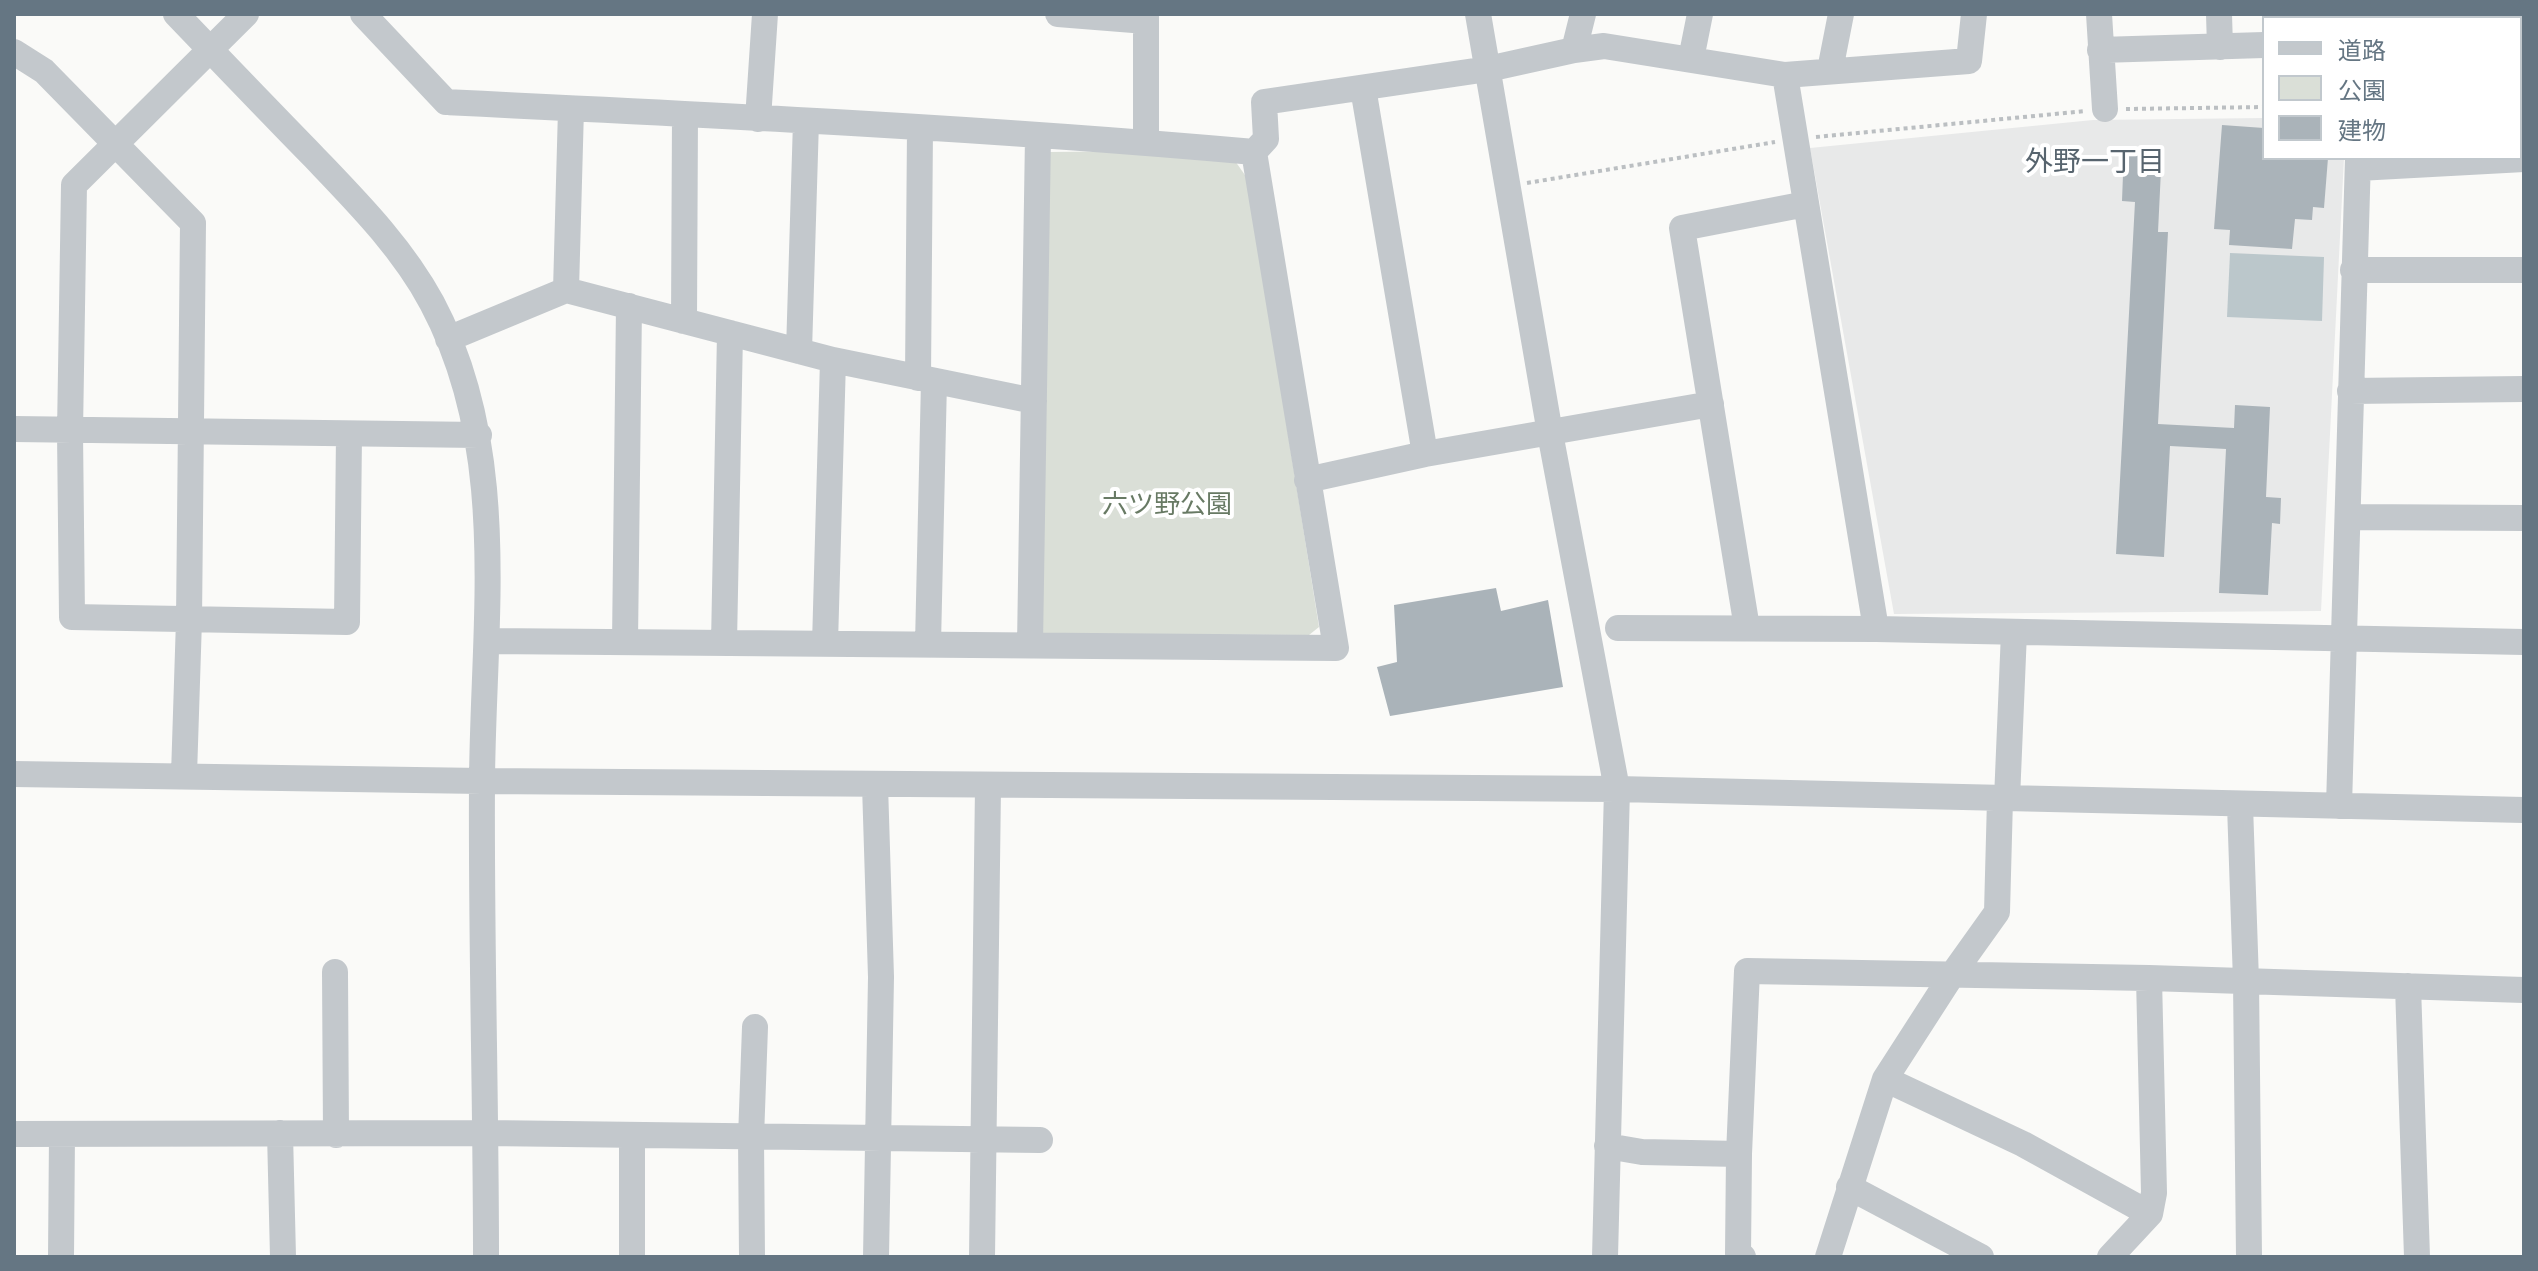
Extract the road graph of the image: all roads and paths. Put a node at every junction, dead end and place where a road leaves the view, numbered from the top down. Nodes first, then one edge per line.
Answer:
1 (176, 14) edge
2 (246, 14) edge
3 (363, 14) edge
4 (765, 14) edge
5 (1058, 14) edge
6 (1478, 14) edge
7 (1583, 14) edge
8 (1700, 14) edge
9 (1841, 14) edge
10 (1974, 14) edge
11 (2099, 14) edge
12 (2219, 14) edge
13 (1146, 18) edge
14 (2262, 45) edge
15 (2220, 47) junction
16 (210, 49) junction
17 (1574, 50) junction
18 (2100, 50) junction
19 (14, 52) edge
20 (1691, 59) junction
21 (1488, 69) junction
22 (1830, 70) junction
23 (1785, 75) junction
24 (1363, 88) junction
25 (2262, 107) edge
26 (571, 109) junction
27 (2105, 109) junction
28 (685, 115) junction
29 (758, 119) junction
30 (806, 121) junction
31 (920, 128) junction
32 (1038, 136) junction
33 (1797, 139) junction
34 (115, 143) junction
35 (1146, 143) junction
36 (1254, 152) junction
37 (2482, 160) edge
38 (2358, 163) edge
39 (1509, 186) junction
40 (1806, 204) junction
41 (2353, 270) junction
42 (2524, 270) edge
43 (566, 290) junction
44 (629, 306) junction
45 (684, 321) junction
46 (730, 333) junction
47 (448, 339) junction
48 (799, 351) junction
49 (833, 360) junction
50 (926, 379) junction
51 (2524, 389) edge
52 (2350, 391) junction
53 (1034, 401) junction
54 (1711, 404) junction
55 (14, 429) edge
56 (191, 431) junction
57 (70, 432) junction
58 (1550, 433) junction
59 (349, 434) junction
60 (479, 435) junction
61 (1425, 454) junction
62 (1307, 480) junction
63 (2349, 517) junction
64 (2524, 518) edge
65 (189, 620) junction
66 (1618, 628) dead end
67 (1747, 628) junction
68 (1876, 629) junction
69 (2014, 632) junction
70 (2344, 639) junction
71 (487, 641) junction
72 (625, 642) junction
73 (2524, 642) edge
74 (724, 643) junction
75 (825, 644) junction
76 (928, 644) junction
77 (1030, 645) junction
78 (14, 774) edge
79 (184, 775) junction
80 (482, 781) junction
81 (875, 785) junction
82 (988, 786) junction
83 (1617, 789) junction
84 (2004, 799) junction
85 (2240, 805) junction
86 (2339, 806) junction
87 (2524, 810) edge
88 (335, 972) dead end
89 (1952, 975) junction
90 (2149, 978) junction
91 (2246, 981) junction
92 (2408, 986) junction
93 (2524, 990) edge
94 (755, 1027) dead end
95 (1885, 1079) junction
96 (280, 1133) junction
97 (486, 1133) junction
98 (14, 1134) edge
99 (62, 1134) junction
100 (336, 1135) junction
101 (632, 1136) junction
102 (751, 1138) junction
103 (877, 1139) junction
104 (983, 1140) junction
105 (1040, 1140) dead end
106 (1607, 1146) junction
107 (1739, 1154) junction
108 (1849, 1187) junction
109 (2150, 1214) junction
110 (61, 1257) edge
111 (283, 1257) edge
112 (486, 1257) edge
113 (632, 1257) edge
114 (752, 1257) edge
115 (876, 1257) edge
116 (982, 1257) edge
117 (1605, 1257) edge
118 (1743, 1257) edge
119 (1828, 1257) edge
120 (1981, 1257) edge
121 (2110, 1257) edge
122 (2249, 1257) edge
123 (2417, 1257) edge

1 - 16 street
2 - 16 street
3 - 26 street
4 - 29 street
5 - 13 street
6 - 21 street
7 - 17 street
8 - 20 street
9 - 22 street
10 - 22 street
11 - 18 street
12 - 15 street
13 - 35 street
14 - 15 street
15 - 18 street
16 - 34 street
16 - 47 street
17 - 20 street
17 - 21 street
18 - 27 street
19 - 34 street
20 - 23 street
21 - 24 street
21 - 39 street
22 - 23 street
23 - 33 street
24 - 36 street
24 - 61 street
25 - 27 path
26 - 28 street
26 - 43 street
27 - 33 path
28 - 29 street
28 - 45 street
29 - 30 street
30 - 31 street
30 - 48 street
31 - 32 street
31 - 50 street
32 - 35 street
32 - 53 street
33 - 39 path
33 - 40 street
34 - 56 street
34 - 57 street
35 - 36 street
36 - 62 street
37 - 38 street
38 - 41 street
39 - 58 street
40 - 54 street
40 - 68 street
41 - 42 street
41 - 52 street
43 - 44 street
43 - 47 street
44 - 45 street
44 - 72 street
45 - 46 street
46 - 48 street
46 - 74 street
47 - 60 street
48 - 49 street
49 - 50 street
49 - 75 street
50 - 53 street
50 - 76 street
51 - 52 street
52 - 63 street
53 - 77 street
54 - 58 street
54 - 67 street
55 - 57 street
56 - 57 street
56 - 59 street
56 - 65 street
57 - 65 street
58 - 61 street
58 - 83 street
59 - 60 street
59 - 65 street
60 - 71 street
61 - 62 street
62 - 77 street
63 - 64 street
63 - 70 street
65 - 79 street
66 - 67 street
67 - 68 street
68 - 69 street
69 - 70 street
69 - 84 street
70 - 73 street
70 - 86 street
71 - 72 street
71 - 80 street
72 - 74 street
74 - 75 street
75 - 76 street
76 - 77 street
78 - 79 street
79 - 80 street
80 - 81 street
80 - 97 street
81 - 82 street
81 - 103 street
82 - 83 street
82 - 104 street
83 - 84 street
83 - 106 street
84 - 85 street
84 - 89 street
85 - 86 street
85 - 91 street
86 - 87 street
88 - 100 street
89 - 90 street
89 - 95 street
89 - 107 street
90 - 91 street
90 - 109 street
91 - 92 street
91 - 122 street
92 - 93 street
92 - 123 street
94 - 102 street
95 - 108 street
95 - 109 street
96 - 99 street
96 - 100 street
96 - 111 street
97 - 100 street
97 - 101 street
97 - 112 street
98 - 99 street
99 - 110 street
101 - 102 street
101 - 113 street
102 - 103 street
102 - 114 street
103 - 104 street
103 - 115 street
104 - 105 street
104 - 116 street
106 - 107 street
106 - 117 street
107 - 118 street
108 - 119 street
108 - 120 street
109 - 121 street

